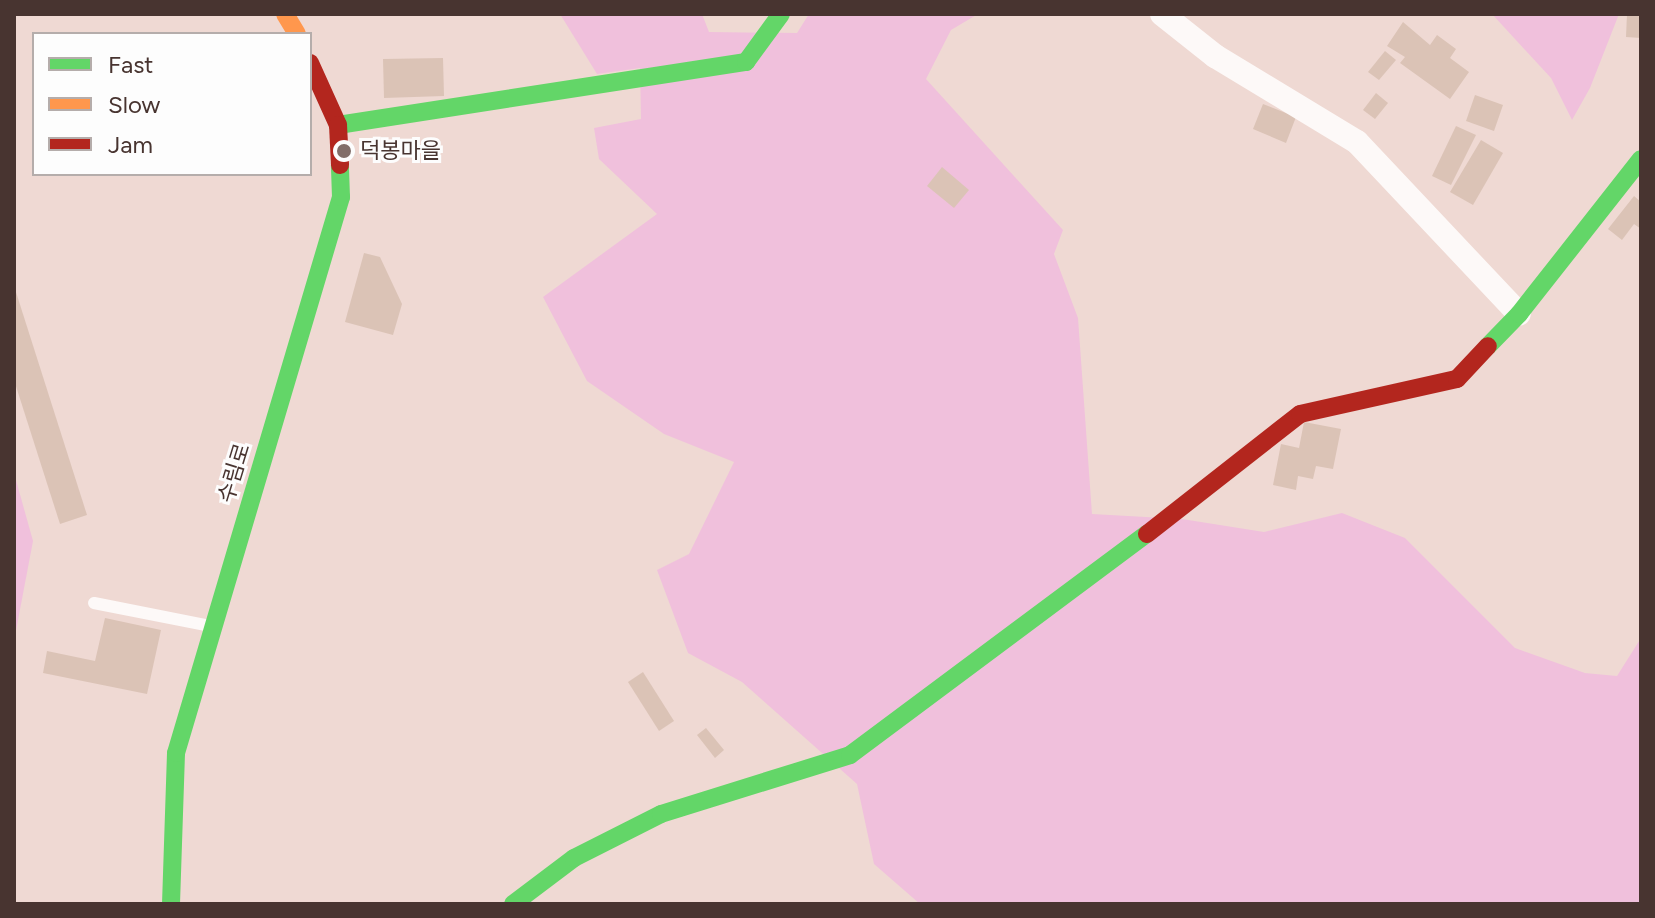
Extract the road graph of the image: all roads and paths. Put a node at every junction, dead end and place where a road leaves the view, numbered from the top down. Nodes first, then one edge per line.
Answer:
1 (285, 14) edge
2 (781, 14) edge
3 (1162, 14) edge
4 (296, 32) edge
5 (312, 67) edge
6 (338, 125) junction
7 (1641, 159) edge
8 (1519, 314) junction
9 (94, 603) dead end
10 (214, 627) junction
11 (171, 904) edge
12 (513, 904) edge

1 - 4 street
2 - 6 street
3 - 8 street
5 - 6 street, 수림로
6 - 10 street, 수림로
7 - 8 street
8 - 12 street
9 - 10 lane
10 - 11 street, 수림로

